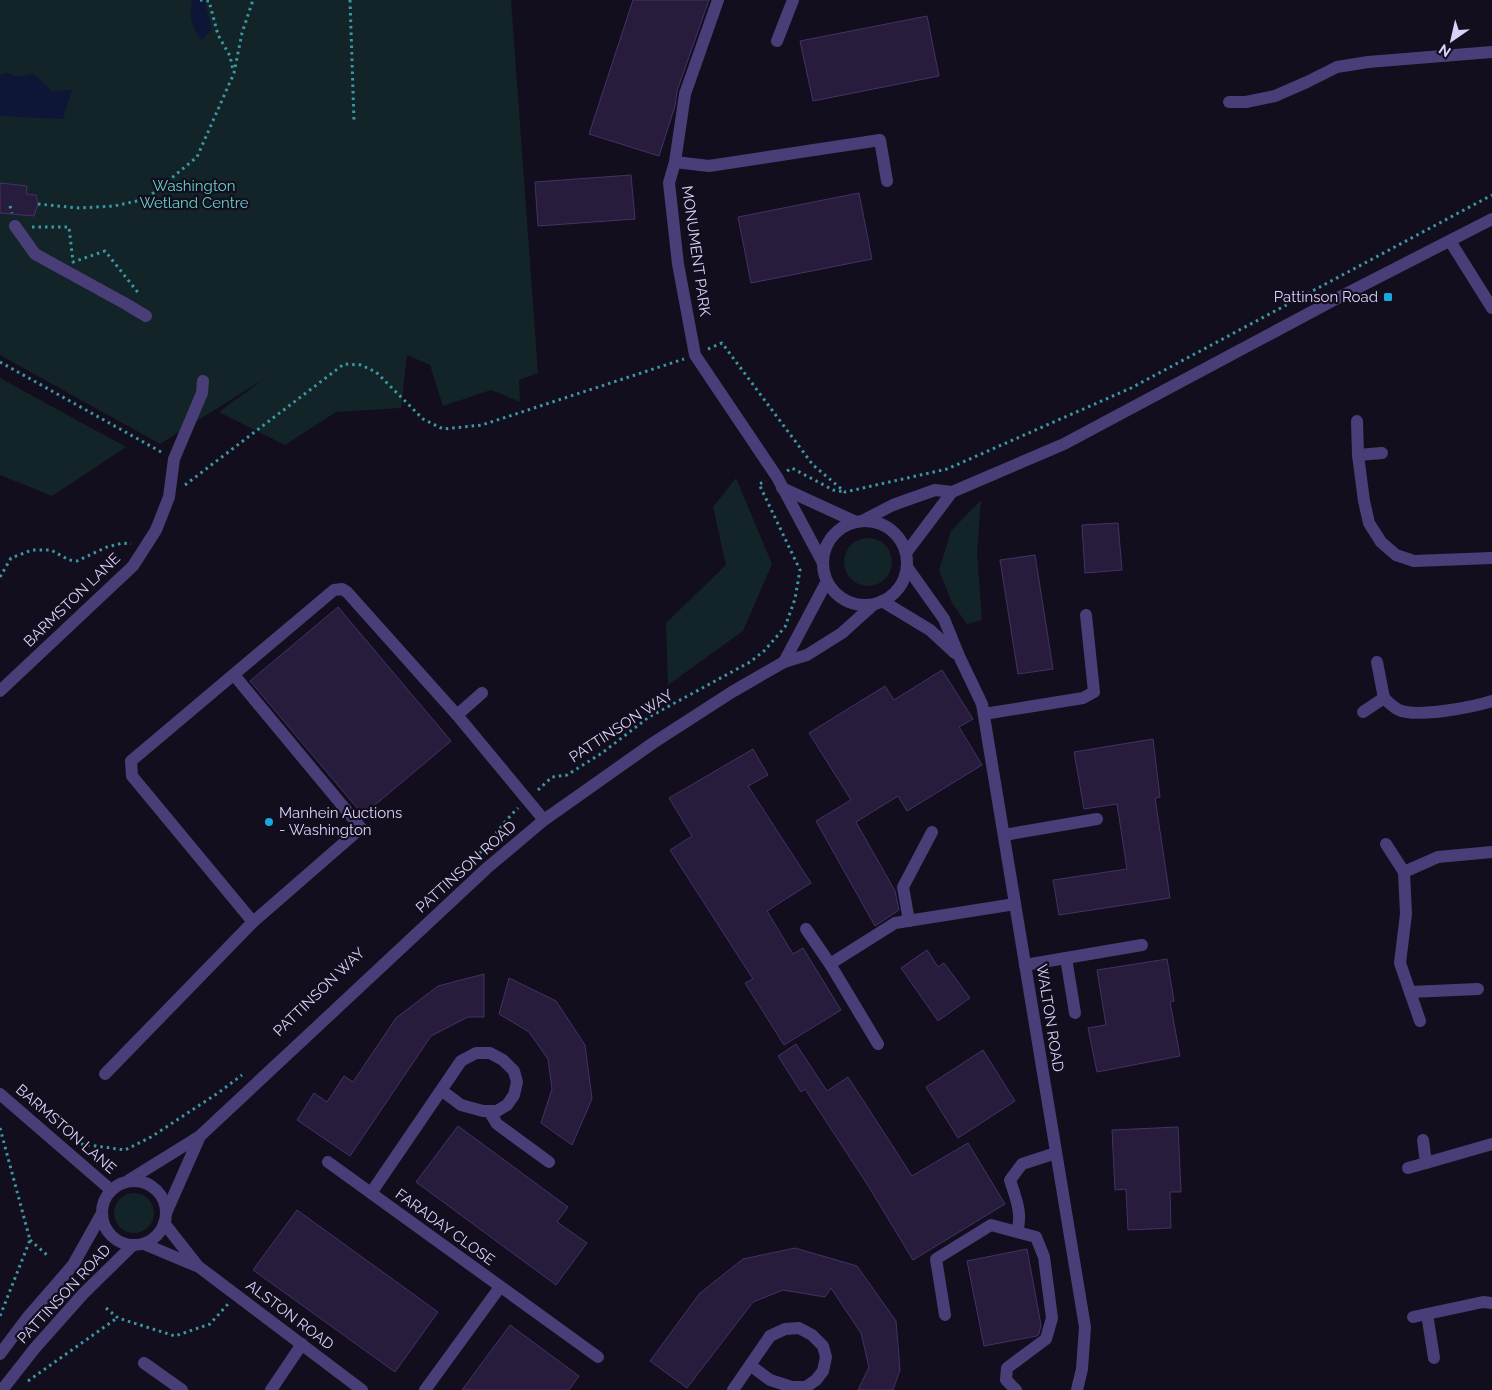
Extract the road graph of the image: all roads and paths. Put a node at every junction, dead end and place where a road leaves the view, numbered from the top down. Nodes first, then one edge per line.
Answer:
1 (200, 0) edge
2 (253, 0) edge
3 (350, 0) edge
4 (718, 0) edge
5 (793, 0) edge
6 (209, 1) edge
7 (777, 41) dead end
8 (1492, 52) edge
9 (234, 73) junction
10 (1229, 102) dead end
11 (354, 121) dead end
12 (674, 162) junction
13 (887, 181) dead end
14 (1492, 196) edge
15 (38, 204) dead end
16 (10, 206) dead end
17 (1492, 219) edge
18 (15, 226) junction
19 (1450, 241) junction
20 (140, 295) dead end
21 (1492, 308) edge
22 (146, 316) dead end
23 (695, 355) junction
24 (0, 362) edge
25 (203, 381) dead end
26 (1357, 421) dead end
27 (1382, 453) dead end
28 (1358, 455) junction
29 (174, 460) junction
30 (779, 482) junction
31 (845, 492) junction
32 (952, 492) junction
33 (168, 497) junction
34 (859, 522) junction
35 (147, 545) junction
36 (906, 553) junction
37 (1492, 558) edge
38 (823, 563) junction
39 (907, 567) junction
40 (0, 577) edge
41 (827, 581) junction
42 (878, 603) junction
43 (1086, 615) dead end
44 (959, 656) junction
45 (784, 662) junction
46 (1376, 662) dead end
47 (234, 675) junction
48 (0, 690) edge
49 (482, 693) dead end
50 (1384, 698) junction
51 (1492, 701) edge
52 (1363, 712) dead end
53 (984, 714) junction
54 (457, 715) junction
55 (528, 800) junction
56 (1097, 819) dead end
57 (544, 820) junction
58 (932, 832) dead end
59 (1004, 835) junction
60 (1386, 844) dead end
61 (1492, 852) edge
62 (469, 864) dead end
63 (1404, 872) junction
64 (1015, 904) junction
65 (909, 921) junction
66 (253, 922) junction
67 (806, 929) dead end
68 (1142, 945) dead end
69 (1066, 958) junction
70 (830, 964) junction
71 (1025, 965) junction
72 (1478, 989) dead end
73 (1410, 992) junction
74 (1075, 1013) dead end
75 (1420, 1021) dead end
76 (878, 1044) dead end
77 (248, 1071) dead end
78 (105, 1074) dead end
79 (441, 1090) junction
80 (0, 1094) edge
81 (489, 1112) junction
82 (0, 1128) edge
83 (200, 1136) junction
84 (1423, 1140) dead end
85 (75, 1144) dead end
86 (1492, 1144) edge
87 (1056, 1153) junction
88 (328, 1162) dead end
89 (549, 1162) dead end
90 (1426, 1163) junction
91 (1408, 1168) dead end
92 (129, 1180) junction
93 (111, 1190) junction
94 (371, 1193) junction
95 (101, 1215) junction
96 (165, 1218) junction
97 (1017, 1231) junction
98 (30, 1240) junction
99 (138, 1244) junction
100 (47, 1255) dead end
101 (199, 1267) junction
102 (500, 1287) junction
103 (236, 1295) junction
104 (1492, 1303) edge
105 (106, 1308) dead end
106 (1427, 1314) junction
107 (945, 1315) dead end
108 (0, 1316) edge
109 (1413, 1317) dead end
110 (118, 1318) junction
111 (302, 1344) junction
112 (0, 1354) edge
113 (598, 1358) dead end
114 (1434, 1358) dead end
115 (144, 1363) dead end
116 (750, 1365) junction
117 (22, 1385) dead end
118 (2, 1390) edge
119 (182, 1390) edge
120 (272, 1390) edge
121 (362, 1390) edge
122 (425, 1390) edge
123 (733, 1390) edge
124 (1016, 1390) edge
125 (1077, 1390) edge

1 - 6 path
2 - 9 path
3 - 11 path
4 - 12 street, MONUMENT PARK
5 - 7 street
6 - 9 path
8 - 10 street
9 - 15 path
12 - 13 street
12 - 23 street, MONUMENT PARK
14 - 31 path
16 - 18 path
17 - 19 street
18 - 20 path
18 - 22 street
19 - 21 street
19 - 32 street
23 - 30 street, MONUMENT PARK
23 - 31 path
23 - 33 path
24 - 29 path
25 - 29 street, BARMSTON LANE
26 - 28 street
27 - 28 street
28 - 37 street
29 - 33 street, BARMSTON LANE
30 - 31 path, PATTINSON WAY
30 - 34 street
30 - 38 street, MONUMENT PARK
30 - 55 path, PATTINSON WAY
32 - 34 street
32 - 36 street
33 - 35 street, BARMSTON LANE
34 - 36 street
34 - 38 street
35 - 40 path
35 - 48 street, BARMSTON LANE
36 - 39 street
38 - 41 street
39 - 42 street
39 - 44 street, WALTON ROAD
41 - 42 street
41 - 45 street
42 - 44 street, WALTON ROAD
42 - 45 street, PATTINSON ROAD
43 - 53 street
44 - 53 street, WALTON ROAD
45 - 57 street, PATTINSON ROAD
46 - 50 street
47 - 54 street
47 - 66 street
47 - 66 street
49 - 54 street
50 - 51 street
50 - 52 street
53 - 59 street, WALTON ROAD
54 - 55 street
55 - 57 street
55 - 62 path, PATTINSON WAY
56 - 59 street
57 - 83 street, PATTINSON ROAD
58 - 65 street
59 - 64 street, WALTON ROAD
60 - 63 street
61 - 63 street
63 - 73 street
64 - 65 street
64 - 71 street, WALTON ROAD
65 - 70 street
66 - 78 street
67 - 70 street
68 - 69 street
69 - 71 street
69 - 74 street
70 - 76 street
71 - 87 street, WALTON ROAD
72 - 73 street
73 - 75 street
77 - 85 path
79 - 81 street
79 - 81 street, FARADAY CLOSE
79 - 94 street, FARADAY CLOSE
80 - 93 street, BARMSTON LANE
81 - 89 street
82 - 98 path
83 - 92 street, PATTINSON ROAD
83 - 96 street, PATTINSON ROAD
84 - 90 street
86 - 90 street
87 - 97 street
87 - 125 street, WALTON ROAD
88 - 94 street, FARADAY CLOSE
90 - 91 street
92 - 93 street
92 - 96 street
93 - 95 street
94 - 102 street, FARADAY CLOSE
95 - 99 street
95 - 112 street, PATTINSON ROAD
96 - 99 street
96 - 101 street, ALSTON ROAD
97 - 107 street
97 - 124 street
98 - 100 path
98 - 108 path
99 - 101 street, ALSTON ROAD
99 - 118 street, PATTINSON ROAD
101 - 103 street, ALSTON ROAD
102 - 113 street, FARADAY CLOSE
102 - 122 street, FARADAY CLOSE
103 - 110 path
103 - 111 street, ALSTON ROAD
104 - 106 street
105 - 110 path
106 - 109 street
106 - 114 street
110 - 117 path
111 - 120 street
111 - 121 street, ALSTON ROAD
115 - 119 street
116 - 116 street
116 - 123 street

